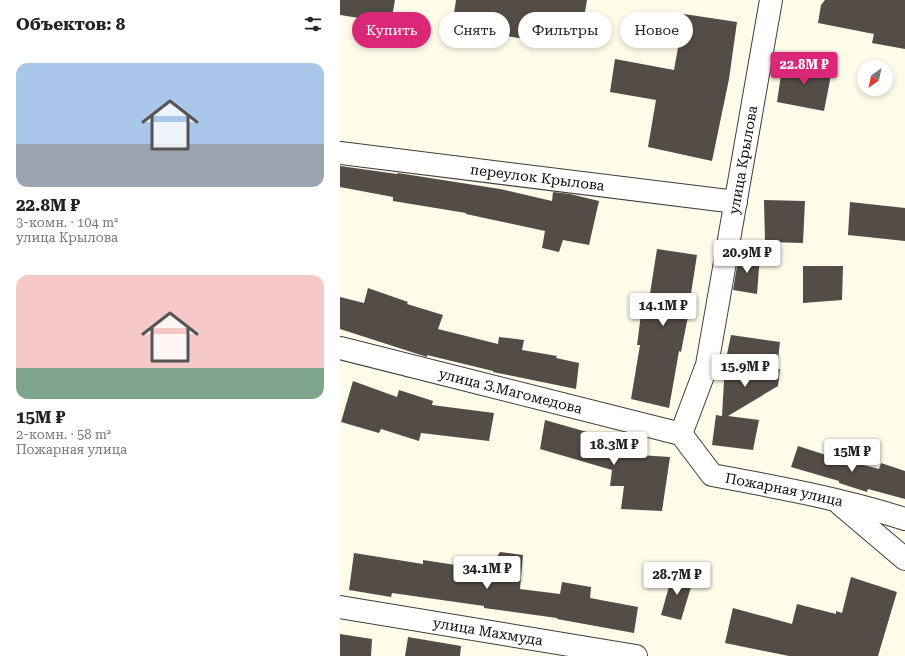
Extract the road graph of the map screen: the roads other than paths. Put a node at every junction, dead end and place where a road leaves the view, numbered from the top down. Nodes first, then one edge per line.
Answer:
1 (771, 0) edge
2 (340, 153) edge
3 (736, 202) junction
4 (340, 348) edge
5 (681, 434) junction
6 (836, 501) junction
7 (905, 519) edge
8 (905, 559) edge
9 (340, 608) edge
10 (636, 656) edge

1 - 3 street, улица Крылова
2 - 3 street, переулок Крылова
3 - 5 street, улица Крылова
4 - 5 street, улица З.Магомедова
5 - 6 street, Пожарная улица
6 - 7 street, Пожарная улица
6 - 8 street
9 - 10 street, улица Махмуда

